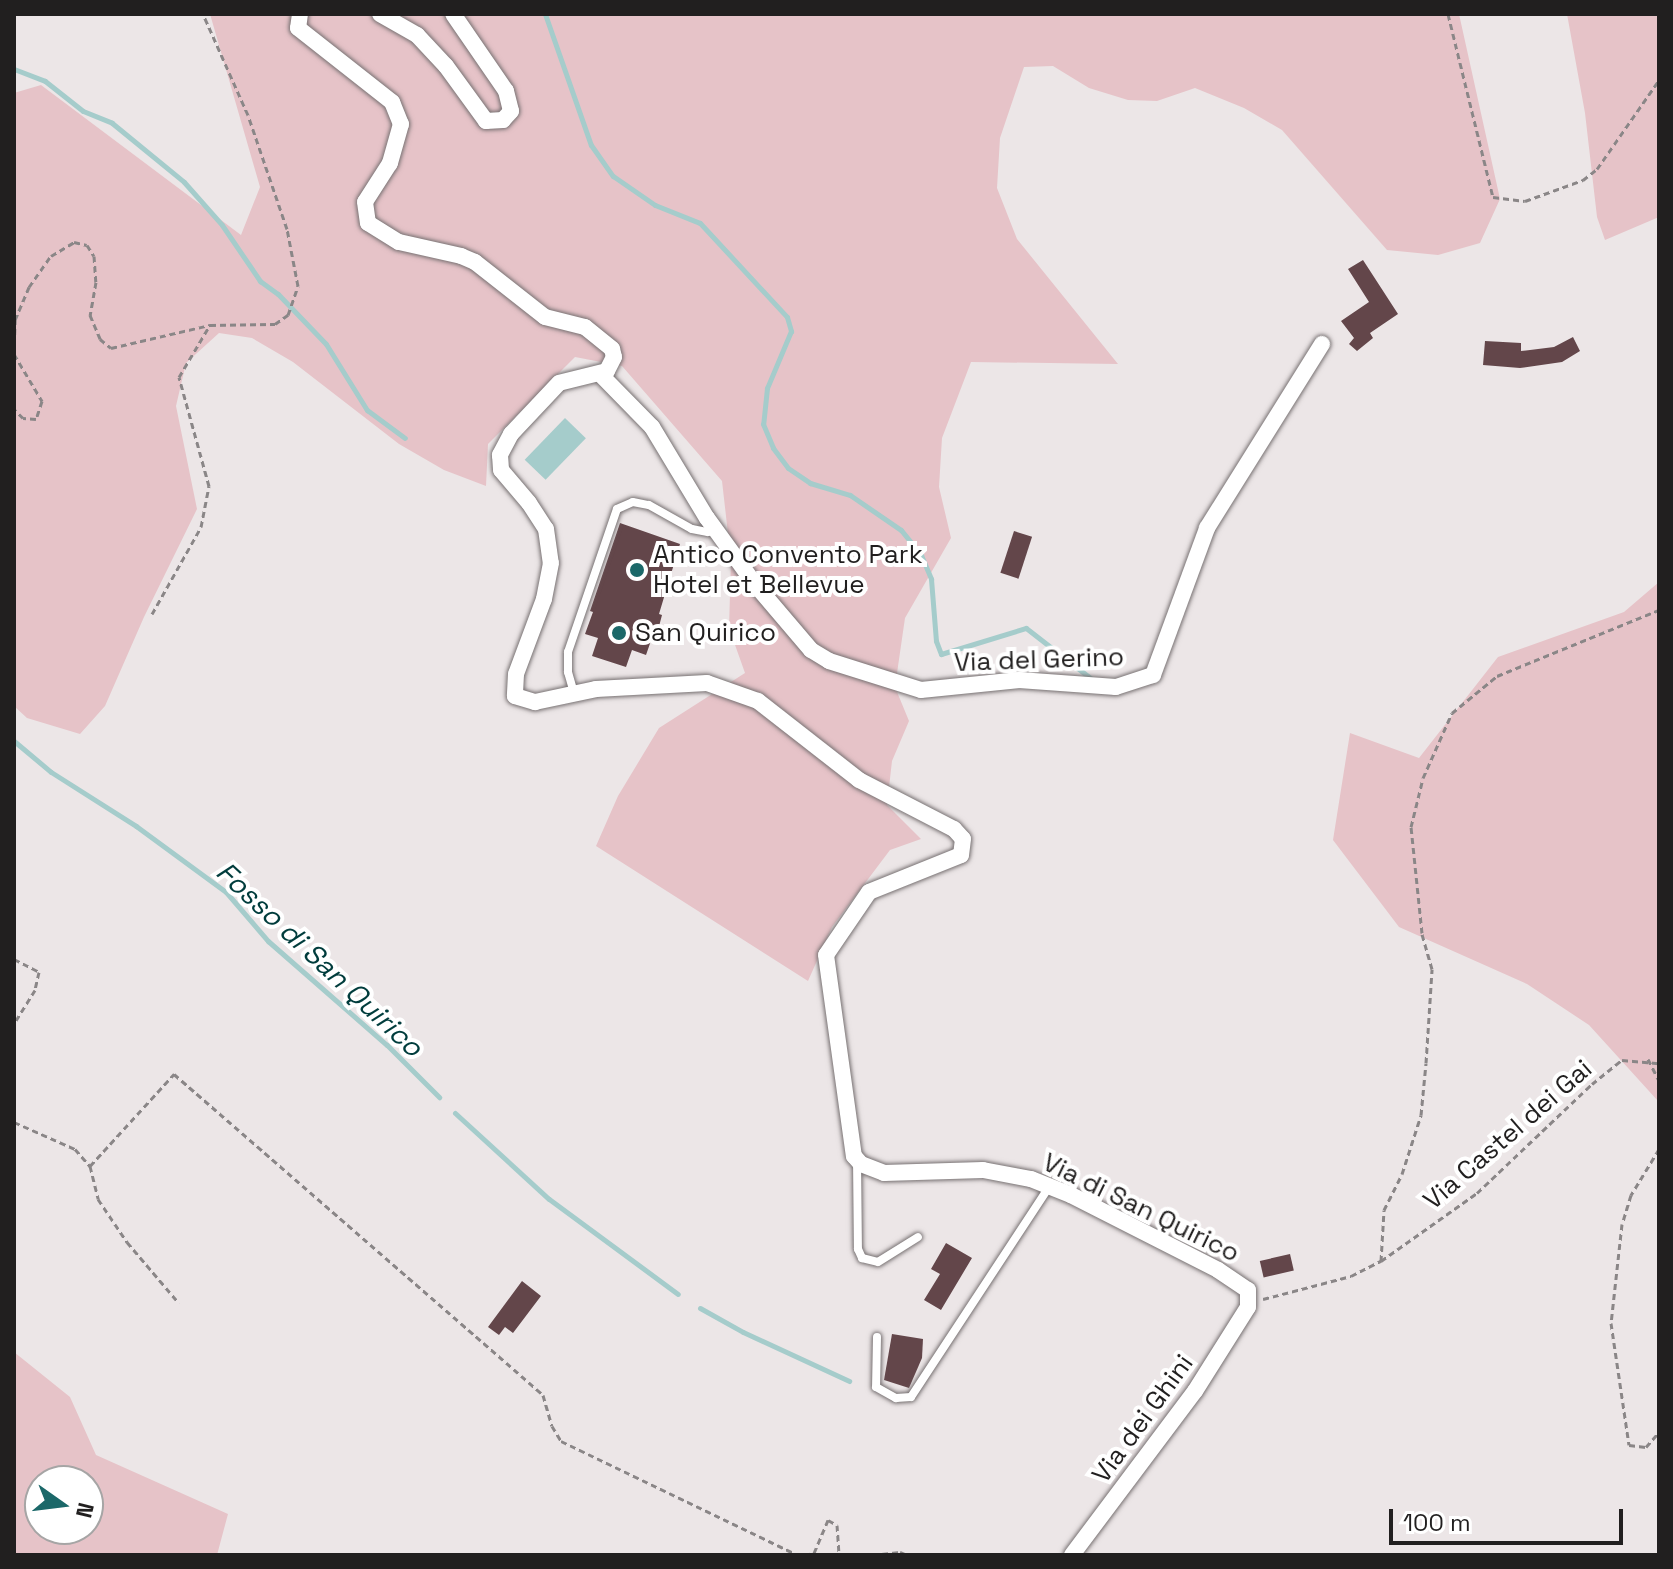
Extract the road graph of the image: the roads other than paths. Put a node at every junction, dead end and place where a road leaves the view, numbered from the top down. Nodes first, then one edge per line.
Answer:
1 (300, 14) edge
2 (380, 14) edge
3 (453, 14) edge
4 (1322, 344) dead end
5 (601, 375) junction
6 (714, 529) junction
7 (574, 693) junction
8 (857, 1159) junction
9 (1050, 1186) junction
10 (918, 1237) dead end
11 (1249, 1303) joint
12 (877, 1337) dead end
13 (1072, 1555) edge

1 - 5 street
2 - 3 street
4 - 6 street, Via del Gerino
5 - 6 street, Via del Gerino
5 - 7 street
6 - 7 lane
7 - 8 street
8 - 9 street, Via di San Quirico
8 - 10 lane
9 - 11 street, Via di San Quirico
9 - 12 lane
11 - 13 street, Via dei Ghini

